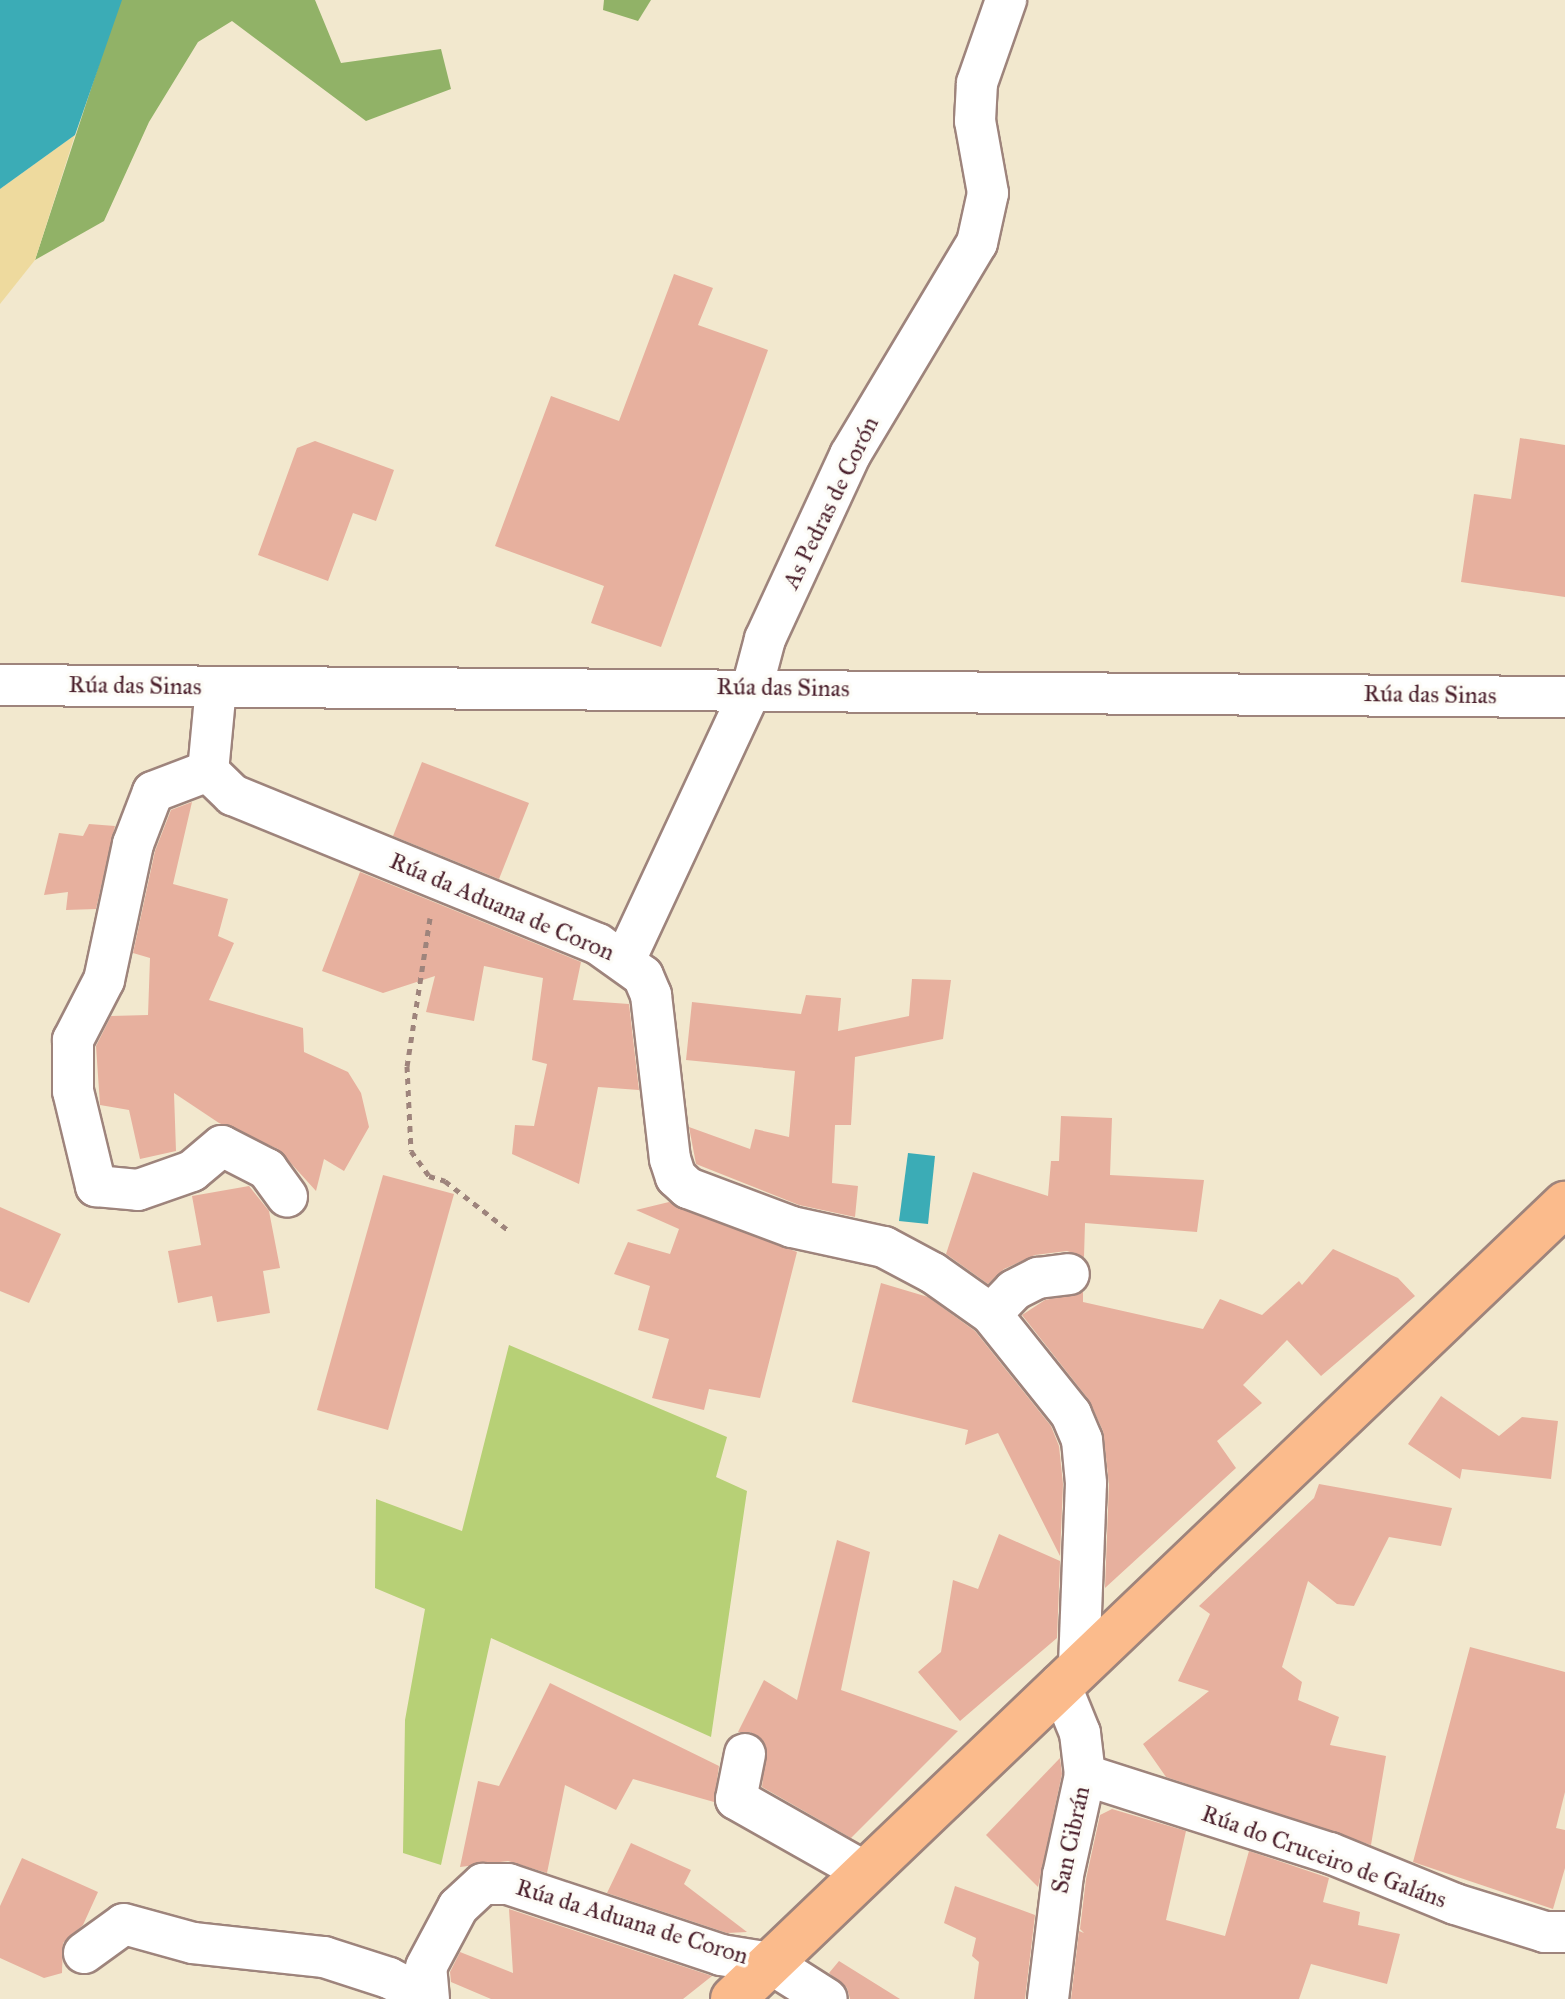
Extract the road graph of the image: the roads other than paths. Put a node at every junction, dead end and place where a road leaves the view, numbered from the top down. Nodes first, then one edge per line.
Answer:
1 (1006, 0) edge
2 (0, 685) edge
3 (216, 687) junction
4 (752, 688) junction
5 (1565, 697) edge
6 (208, 771) junction
7 (625, 960) junction
8 (287, 1197) dead end
9 (1565, 1204) edge
10 (1069, 1274) dead end
11 (991, 1314) junction
12 (1070, 1676) junction
13 (745, 1754) dead end
14 (1085, 1775) junction
15 (865, 1872) junction
16 (1565, 1932) edge
17 (84, 1953) dead end
18 (770, 1963) junction
19 (428, 1998) edge
20 (733, 1999) edge
21 (827, 1999) edge
22 (1048, 1999) edge

1 - 4 street, As Pedras de Corón
2 - 3 street, Rúa das Sinas
3 - 4 street, Rúa das Sinas
3 - 6 street
4 - 5 street, Rúa das Sinas
4 - 7 street, As Pedras de Corón
6 - 7 street, Rúa da Aduana de Coron
6 - 8 street
7 - 11 street, Rúa da Aduana de Coron
9 - 12 main road
10 - 11 street
11 - 12 street, Rúa da Aduana de Coron
12 - 14 street, San Cibrán
12 - 15 main road
13 - 15 street
14 - 16 street, Rúa do Cruceiro de Galáns
14 - 22 street, San Cibrán
15 - 18 main road
17 - 19 street, Rúa da Aduana de Coron
18 - 19 street, Rúa da Aduana de Coron
18 - 20 main road
18 - 21 street

